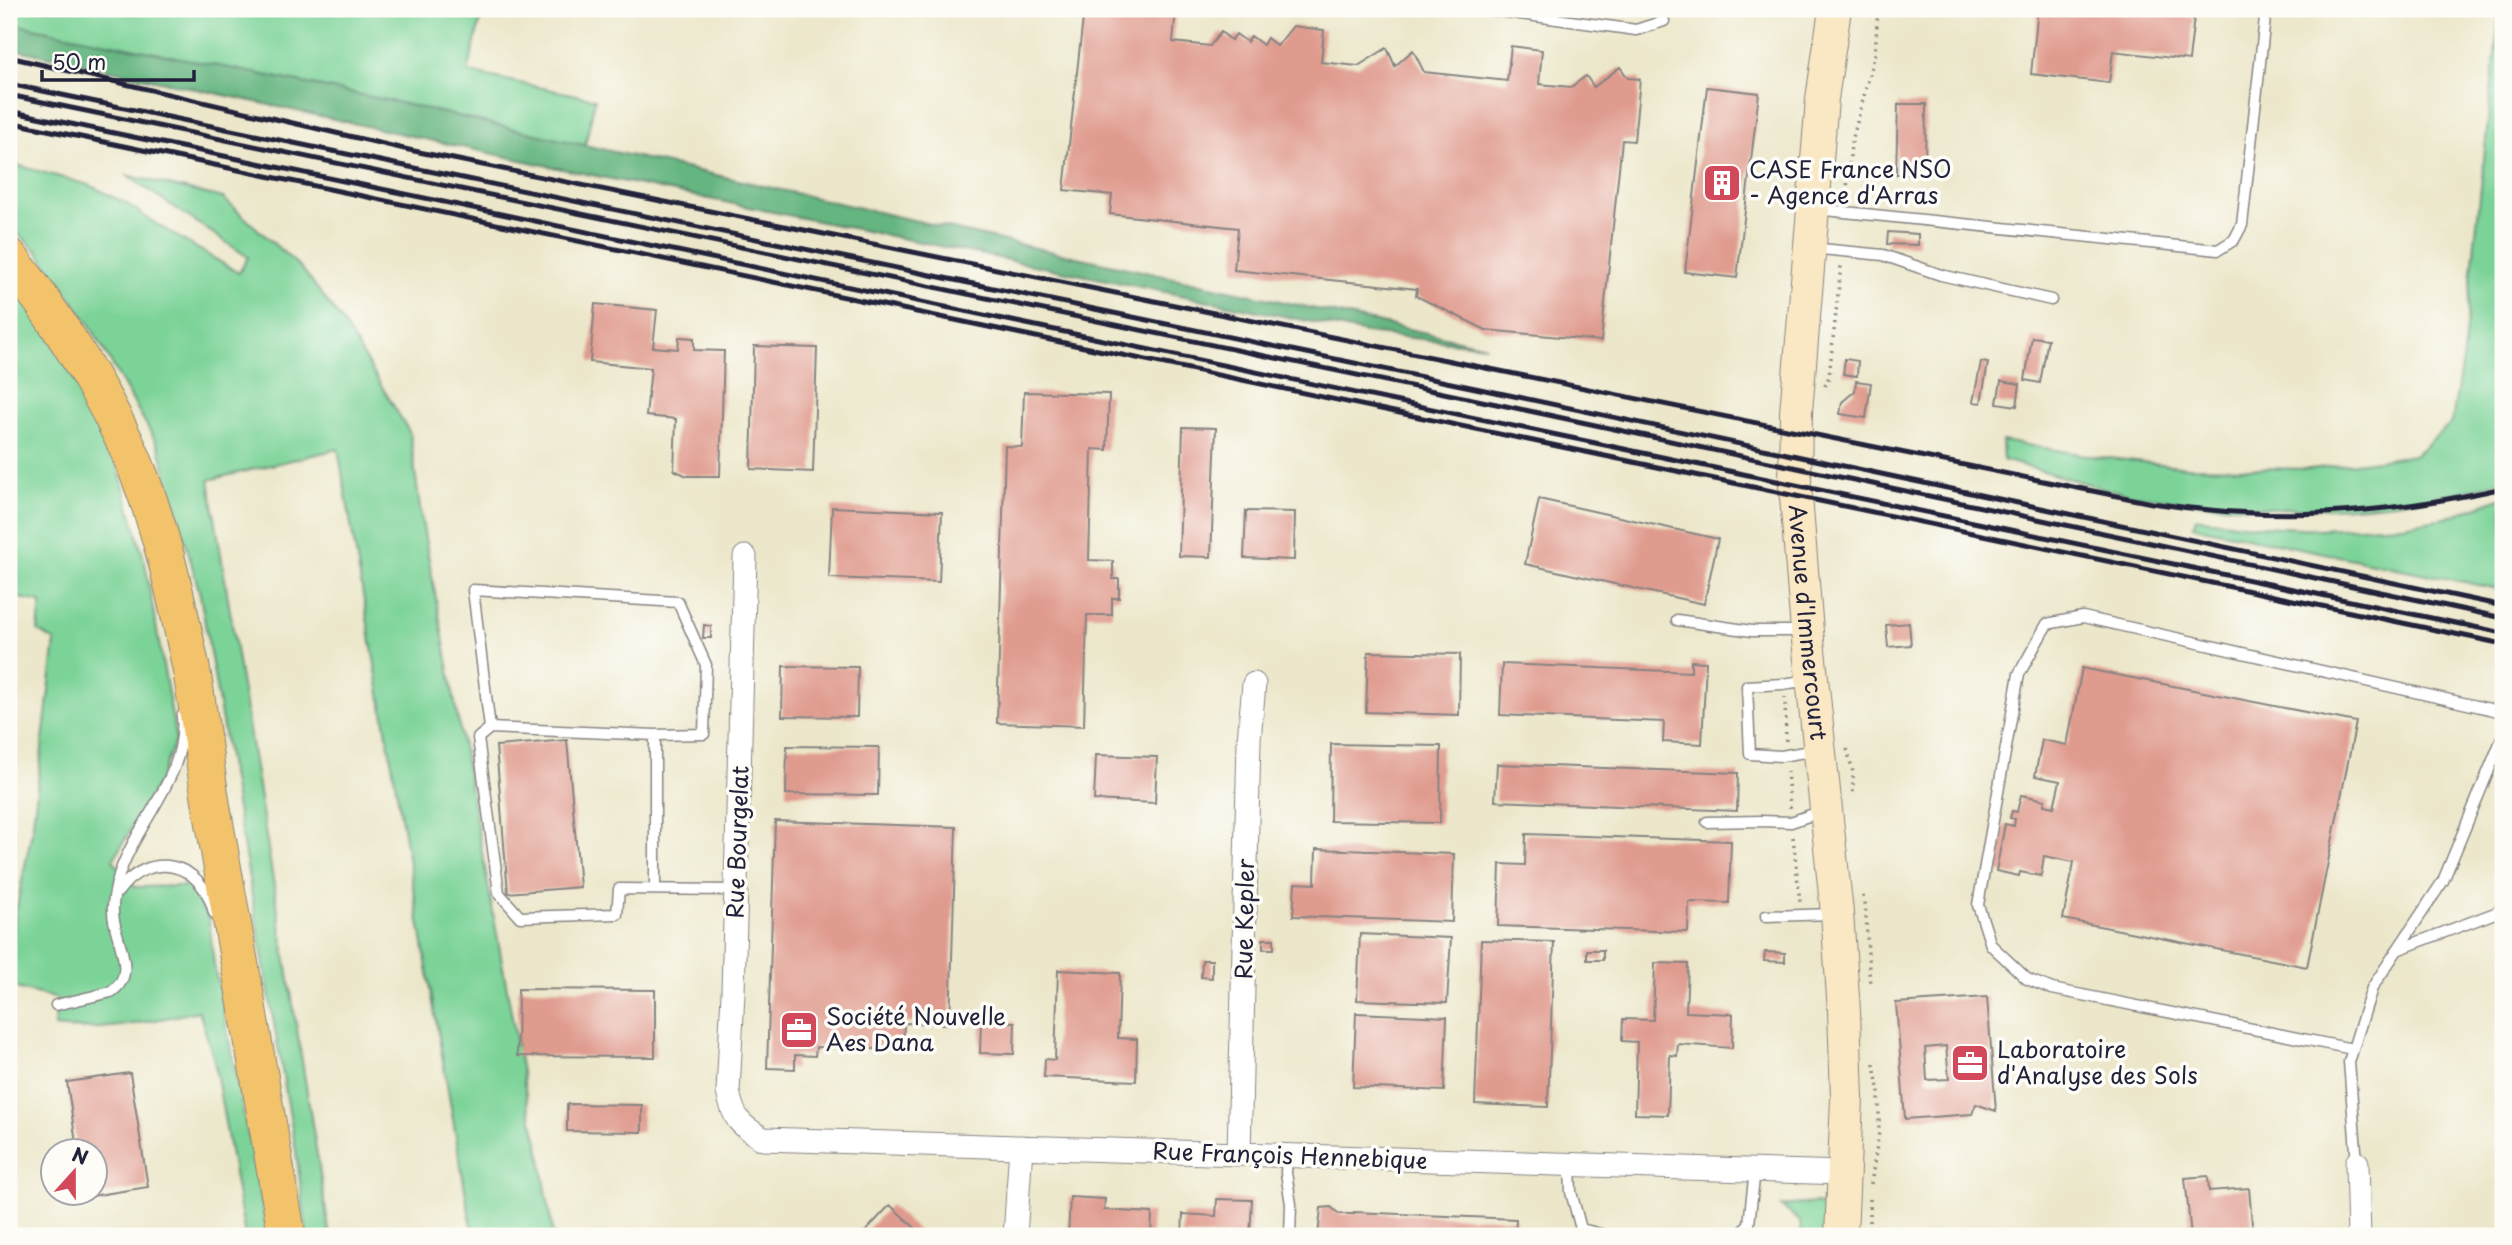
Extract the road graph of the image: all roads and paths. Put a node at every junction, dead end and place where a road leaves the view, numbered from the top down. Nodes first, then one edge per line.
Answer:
1 (1483, 9) edge
2 (1835, 9) edge
3 (1878, 9) edge
4 (2266, 9) edge
5 (1664, 21) dead end
6 (1813, 209) junction
7 (1845, 213) junction
8 (1810, 248) junction
9 (1842, 250) junction
10 (9, 257) edge
11 (2051, 300) dead end
12 (1824, 389) dead end
13 (745, 557) dead end
14 (1677, 620) dead end
15 (1807, 631) junction
16 (1812, 679) junction
17 (1254, 684) dead end
18 (185, 686) junction
19 (2503, 712) edge
20 (490, 728) junction
21 (655, 735) junction
22 (2503, 736) edge
23 (1833, 748) junction
24 (1839, 804) junction
25 (1707, 822) dead end
26 (654, 889) junction
27 (1860, 889) dead end
28 (736, 890) junction
29 (115, 898) junction
30 (2503, 910) edge
31 (1836, 913) junction
32 (1766, 916) dead end
33 (215, 919) dead end
34 (2398, 950) junction
35 (1870, 988) dead end
36 (56, 1005) dead end
37 (2353, 1049) junction
38 (1872, 1056) dead end
39 (739, 1124) joint
40 (1021, 1147) junction
41 (1238, 1154) junction
42 (1287, 1156) junction
43 (2357, 1163) joint
44 (1570, 1164) junction
45 (1755, 1170) junction
46 (1858, 1173) junction
47 (287, 1236) edge
48 (1015, 1236) edge
49 (1290, 1236) edge
50 (1609, 1236) edge
51 (1740, 1236) edge
52 (1841, 1236) edge
53 (1870, 1236) edge
54 (2359, 1236) edge

1 - 5 lane
2 - 6 main road, Avenue d'Immercourt
3 - 7 path
4 - 7 lane
6 - 7 lane
6 - 8 main road, Avenue d'Immercourt
8 - 9 lane
8 - 15 main road, Avenue d'Immercourt
9 - 11 lane
9 - 12 path
10 - 18 main road
13 - 28 street, Rue Bourgelat
14 - 15 lane
15 - 16 main road, Avenue d'Immercourt
16 - 23 main road, Avenue d'Immercourt
16 - 23 lane
17 - 41 street, Rue Kepler
18 - 29 lane
18 - 47 main road
19 - 37 lane
20 - 21 lane
20 - 21 lane
20 - 26 lane
21 - 26 lane
22 - 34 lane
23 - 24 main road, Avenue d'Immercourt
23 - 24 path
24 - 25 lane
24 - 31 main road, Avenue d'Immercourt
26 - 28 lane
27 - 35 path
28 - 39 street, Rue Bourgelat
29 - 33 lane
29 - 36 lane
30 - 34 lane
31 - 32 lane
31 - 46 main road, Avenue d'Immercourt
34 - 37 lane
37 - 43 lane
38 - 46 path
39 - 40 street, Rue François Hennebique
40 - 41 street, Rue François Hennebique
40 - 48 street
41 - 42 street, Rue François Hennebique
42 - 44 street, Rue François Hennebique
42 - 49 lane
43 - 54 street
44 - 45 street, Rue François Hennebique
44 - 50 lane
45 - 46 street, Rue François Hennebique
45 - 51 lane
46 - 52 main road, Avenue d'Immercourt
46 - 53 path

